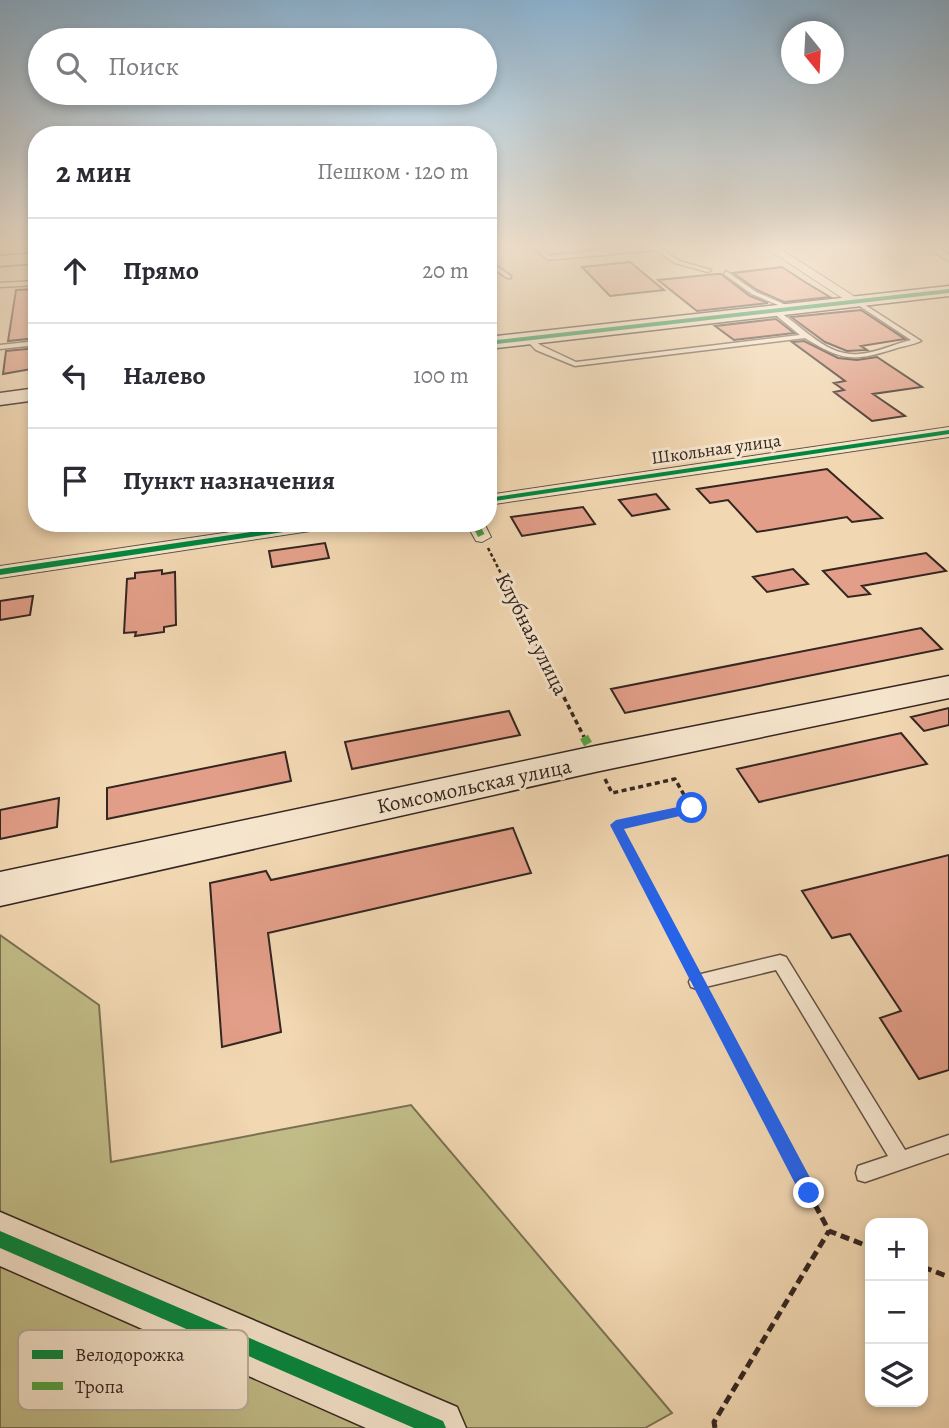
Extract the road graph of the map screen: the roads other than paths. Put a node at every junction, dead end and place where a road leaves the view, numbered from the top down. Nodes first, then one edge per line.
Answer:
1 (742, 315) edge
2 (787, 315) edge
3 (876, 315) edge
4 (806, 335) junction
5 (528, 339) junction
6 (497, 342) edge
7 (28, 344) edge
8 (0, 347) edge
9 (28, 395) edge
10 (0, 399) edge
11 (949, 432) edge
12 (497, 499) edge
13 (269, 532) edge
14 (0, 572) edge
15 (949, 687) edge
16 (0, 889) edge
17 (697, 982) road end
18 (949, 1144) edge
19 (901, 1160) junction
20 (864, 1173) dead end
21 (0, 1239) edge
22 (210, 1330) edge
23 (248, 1347) edge
24 (436, 1428) edge

1 - 5 street
2 - 4 lane
3 - 4 lane
4 - 5 lane
5 - 6 street
7 - 8 lane
9 - 10 street
11 - 12 street, Школьная улица
13 - 14 street
15 - 16 street, Комсомольская улица
17 - 19 lane
18 - 19 lane
19 - 20 lane
21 - 22 street
23 - 24 street

